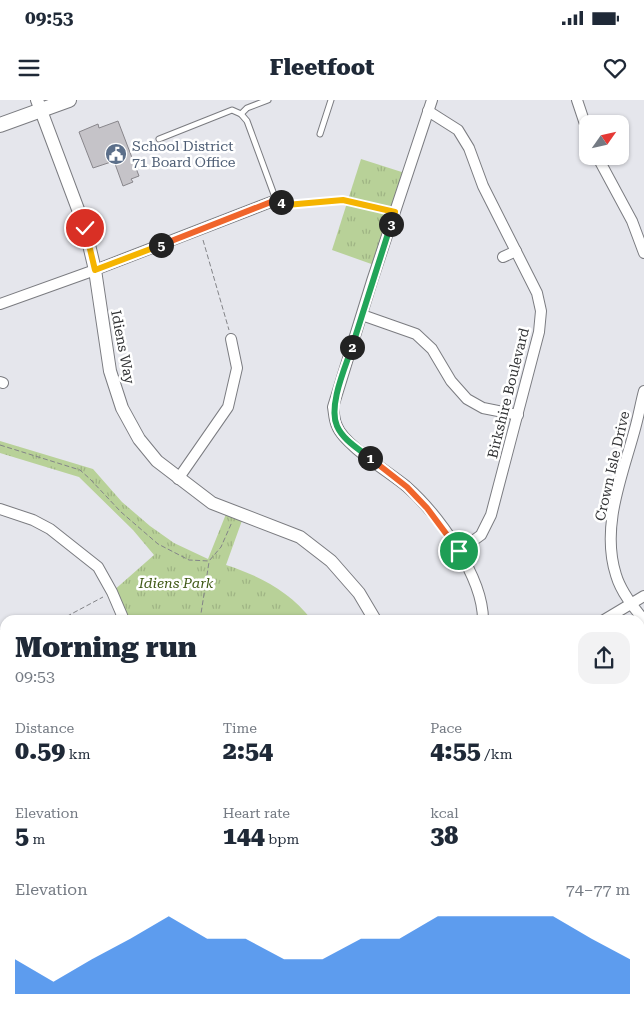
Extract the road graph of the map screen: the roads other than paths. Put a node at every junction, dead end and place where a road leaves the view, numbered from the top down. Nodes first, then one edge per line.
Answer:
1 (69, 100) edge
2 (268, 100) edge
3 (331, 100) edge
4 (432, 100) edge
5 (577, 100) edge
6 (39, 105) edge
7 (428, 111) junction
8 (241, 114) junction
9 (582, 115) edge
10 (0, 125) edge
11 (320, 134) dead end
12 (159, 139) dead end
13 (602, 165) edge
14 (276, 200) junction
15 (286, 205) road end
16 (516, 251) junction
17 (644, 253) edge
18 (503, 257) dead end
19 (95, 270) junction
20 (0, 304) edge
21 (362, 315) junction
22 (231, 339) road end
23 (644, 391) edge
24 (518, 415) junction
25 (178, 479) junction
26 (0, 509) edge
27 (459, 551) junction
28 (644, 596) edge
29 (630, 604) junction
30 (122, 615) edge
31 (371, 615) edge
32 (483, 615) edge
33 (612, 615) edge
34 (640, 615) edge

1 - 6 main road
2 - 8 lane
3 - 11 lane
4 - 7 street
5 - 9 street
6 - 10 main road
6 - 19 street, Idiens Way
7 - 16 street, Birkshire Boulevard
7 - 21 street
8 - 12 lane
8 - 14 lane
13 - 17 street
14 - 15 street
14 - 19 street
16 - 18 street
16 - 24 street, Birkshire Boulevard
19 - 20 street
19 - 25 street, Idiens Way
21 - 24 street
21 - 27 street
22 - 25 street
23 - 29 street, Crown Isle Drive
24 - 27 street, Birkshire Boulevard
25 - 31 street, Idiens Way
26 - 30 street
27 - 32 street
28 - 29 street
29 - 33 street
29 - 34 street, Crown Isle Drive

